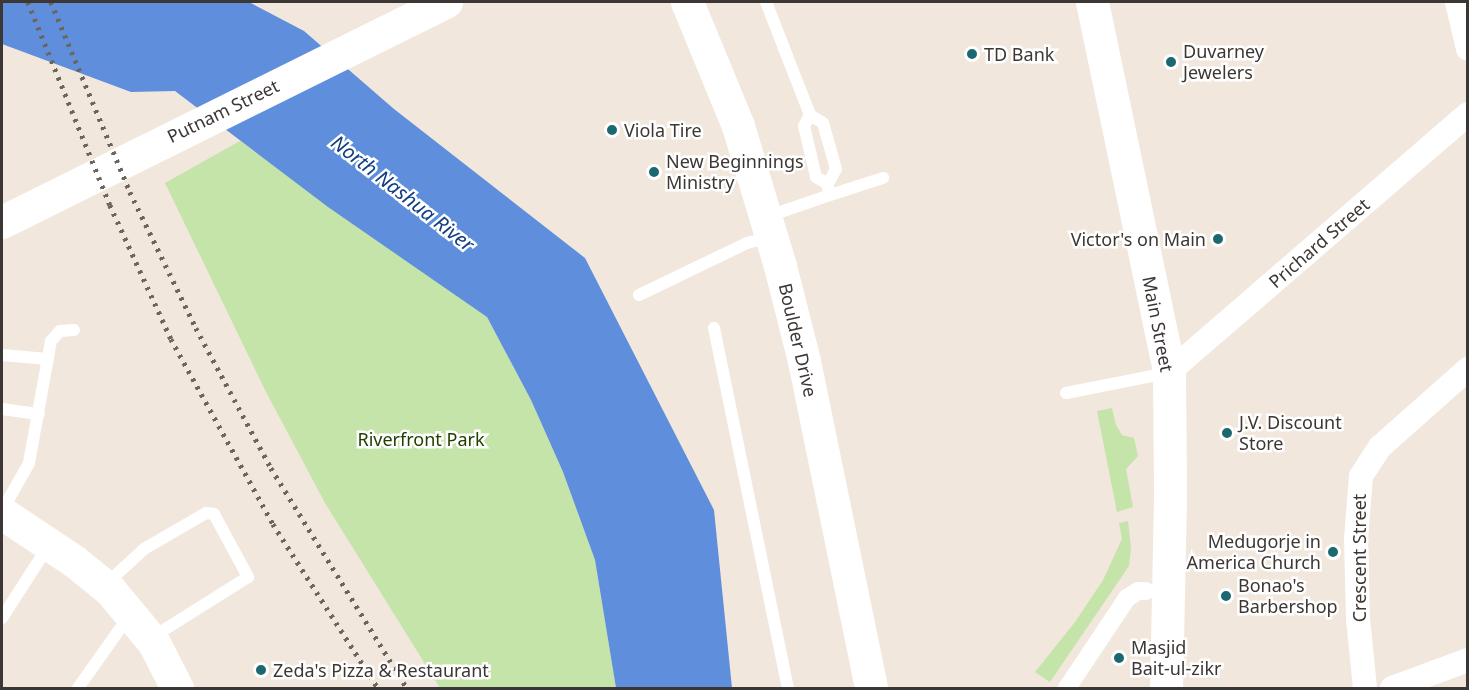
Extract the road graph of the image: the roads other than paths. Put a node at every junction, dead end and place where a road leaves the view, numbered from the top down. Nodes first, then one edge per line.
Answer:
1 (446, 2) edge
2 (687, 2) edge
3 (766, 2) edge
4 (1092, 2) edge
5 (1457, 2) edge
6 (1467, 49) edge
7 (1467, 114) edge
8 (810, 116) junction
9 (882, 178) dead end
10 (829, 190) junction
11 (2, 222) edge
12 (769, 227) junction
13 (639, 295) dead end
14 (714, 328) dead end
15 (74, 330) dead end
16 (2, 356) edge
17 (48, 358) junction
18 (1467, 369) edge
19 (1169, 372) junction
20 (1066, 393) dead end
21 (2, 409) edge
22 (39, 414) junction
23 (2, 512) edge
24 (49, 544) junction
25 (105, 586) junction
26 (1146, 591) dead end
27 (131, 613) junction
28 (2, 618) edge
29 (150, 638) junction
30 (1467, 660) edge
31 (78, 688) edge
32 (177, 688) edge
33 (788, 688) edge
34 (871, 688) edge
35 (1067, 688) edge
36 (1166, 688) edge
37 (1365, 688) edge
38 (1392, 688) edge

1 - 11 main road, Putnam Street
2 - 12 main road, Boulder Drive
3 - 8 lane
4 - 19 main road, Main Street
5 - 6 street
7 - 19 street, Prichard Street
8 - 10 lane
8 - 10 lane
9 - 10 lane
10 - 12 lane
12 - 13 lane
12 - 34 main road, Boulder Drive
14 - 33 lane
15 - 17 lane
16 - 17 lane
17 - 22 lane
18 - 37 street, Crescent Street
19 - 20 lane
19 - 36 main road, Main Street
21 - 22 lane
22 - 23 lane
23 - 24 main road
24 - 25 main road
24 - 28 lane
25 - 27 main road
25 - 29 lane
26 - 35 street
27 - 29 main road
27 - 31 lane
29 - 32 main road
30 - 38 street

